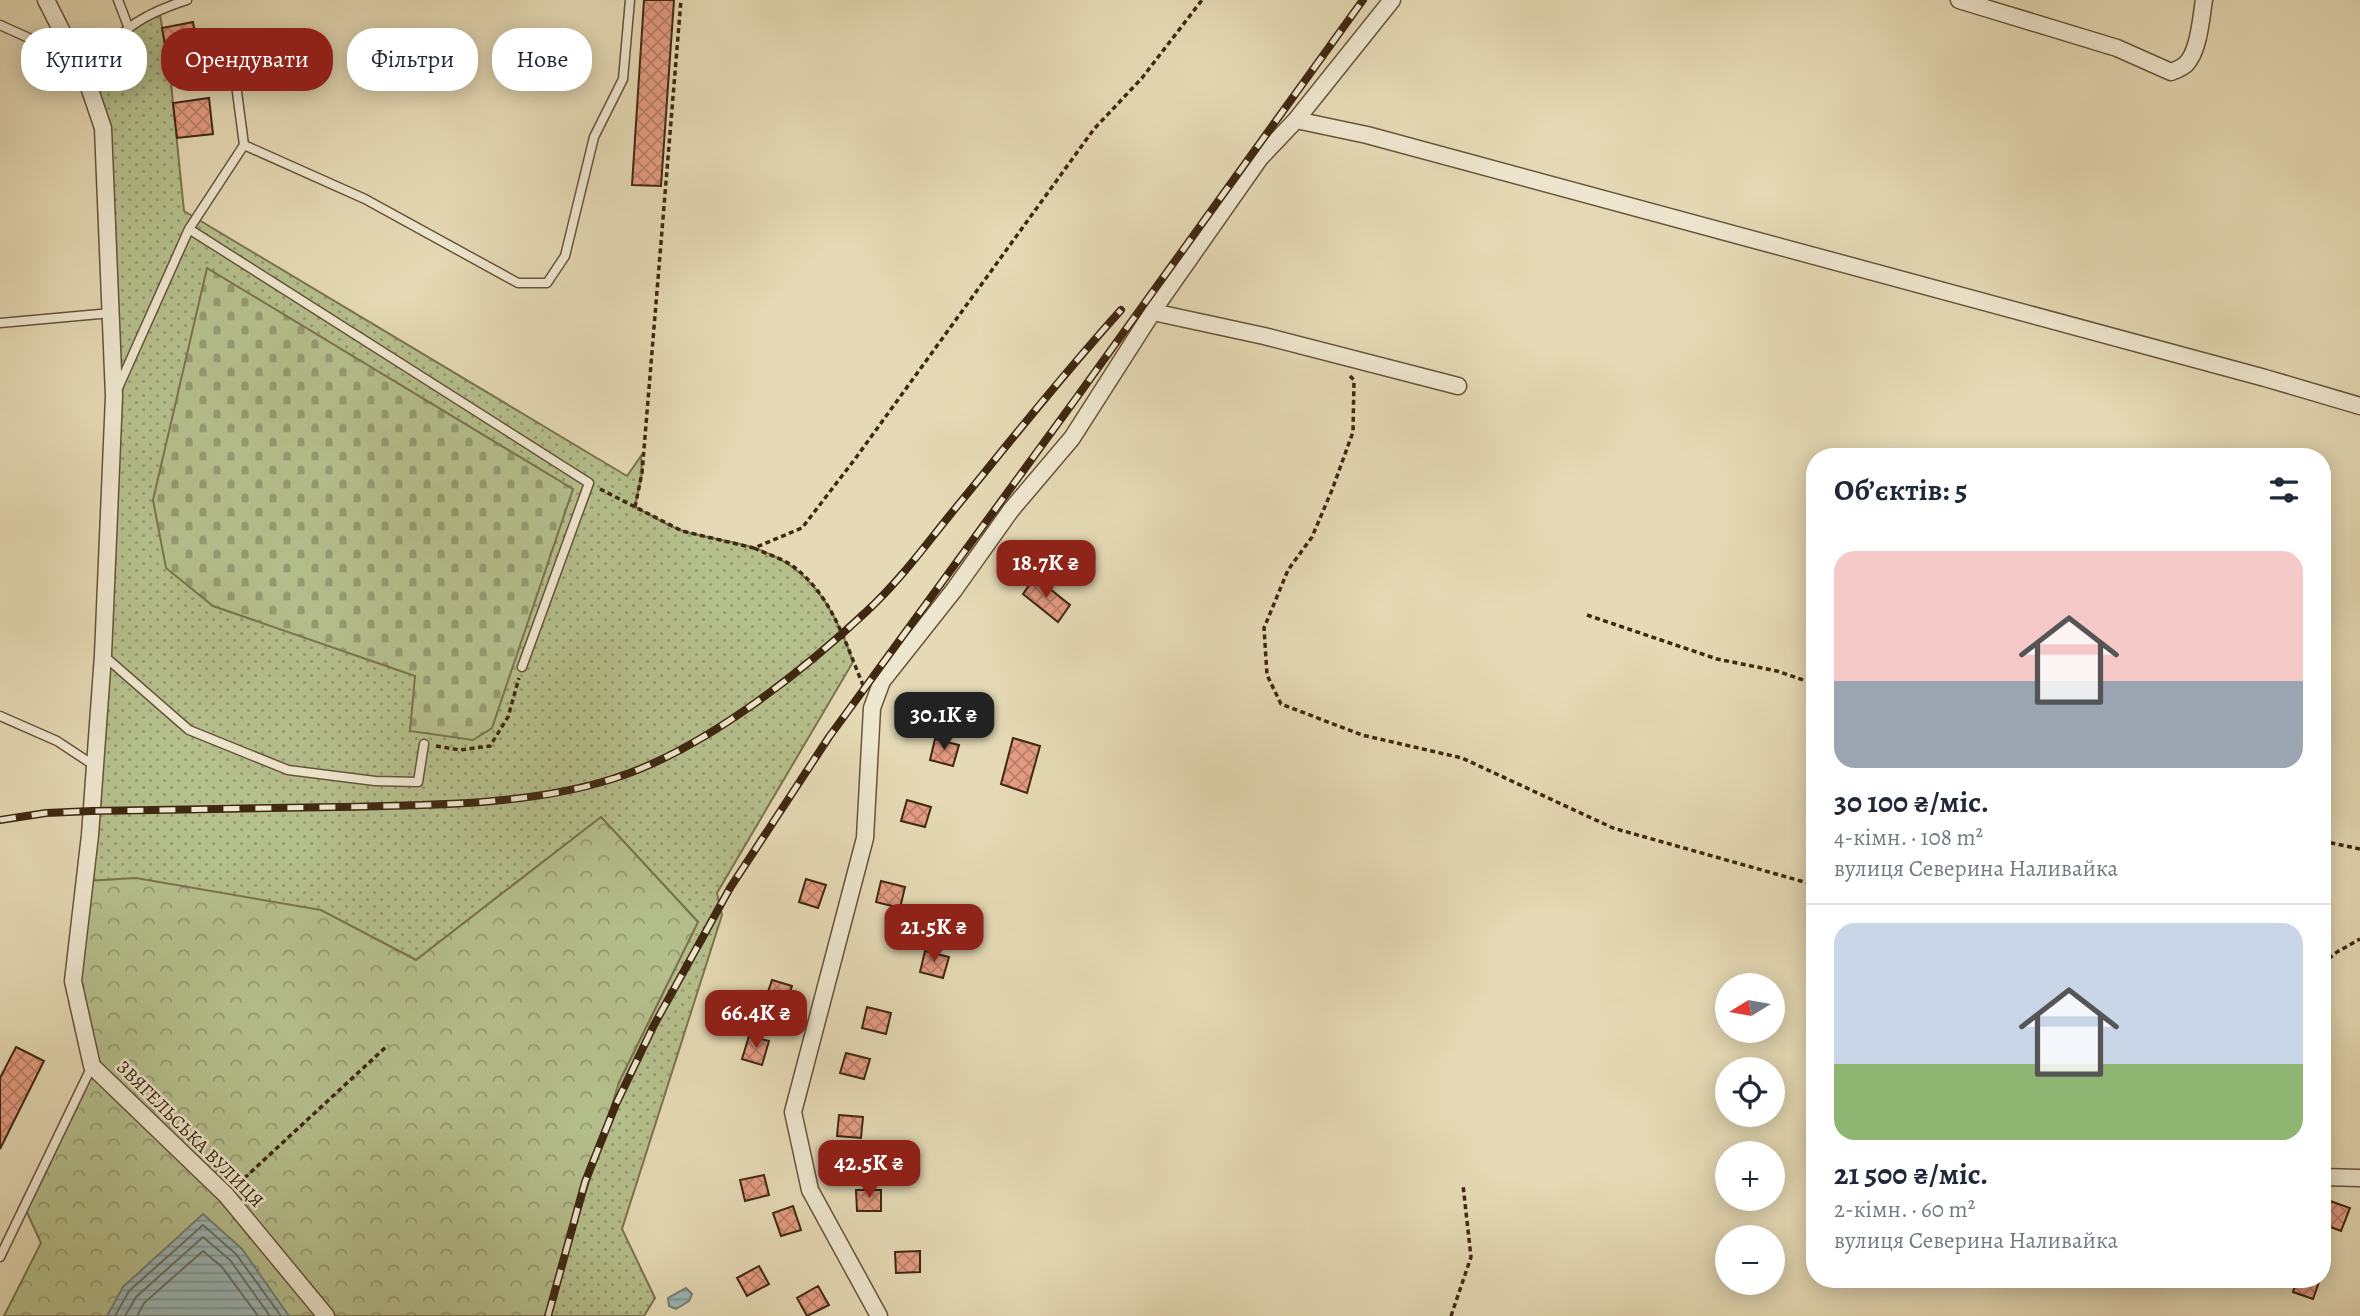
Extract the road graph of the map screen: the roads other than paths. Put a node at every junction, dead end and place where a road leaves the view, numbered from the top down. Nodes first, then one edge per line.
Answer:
1 (46, 0) edge
2 (118, 0) edge
3 (187, 0) edge
4 (630, 0) edge
5 (1392, 0) edge
6 (1959, 0) edge
7 (2204, 0) edge
8 (0, 25) edge
9 (128, 26) joint
10 (60, 28) edge
11 (21, 34) edge
12 (90, 91) edge
13 (237, 91) edge
14 (1296, 120) junction
15 (244, 145) junction
16 (189, 229) junction
17 (1153, 312) junction
18 (111, 313) junction
19 (0, 323) edge
20 (1458, 386) dead end
21 (114, 396) junction
22 (2360, 406) edge
23 (103, 655) junction
24 (522, 667) road end
25 (0, 716) edge
26 (424, 744) road end
27 (95, 766) junction
28 (92, 1066) junction
29 (2331, 1177) edge
30 (2360, 1178) edge
31 (0, 1257) edge
32 (326, 1316) edge
33 (879, 1316) edge

1 - 10 street, ЗВЯГЕЛЬСЬКА ВУЛИЦЯ
2 - 9 lane
3 - 9 lane
4 - 15 lane
5 - 14 street
6 - 7 street
8 - 11 lane
12 - 18 street, ЗВЯГЕЛЬСЬКА ВУЛИЦЯ
13 - 15 lane
14 - 17 street
14 - 22 street
15 - 16 lane
16 - 21 lane
16 - 24 lane
17 - 20 street
17 - 33 street
18 - 19 lane
18 - 21 street, ЗВЯГЕЛЬСЬКА ВУЛИЦЯ
21 - 23 street, ЗВЯГЕЛЬСЬКА ВУЛИЦЯ
23 - 26 lane
23 - 27 street, ЗВЯГЕЛЬСЬКА ВУЛИЦЯ
25 - 27 lane
27 - 28 street, ЗВЯГЕЛЬСЬКА ВУЛИЦЯ
28 - 31 lane
28 - 32 street, ЗВЯГЕЛЬСЬКА ВУЛИЦЯ
29 - 30 street

